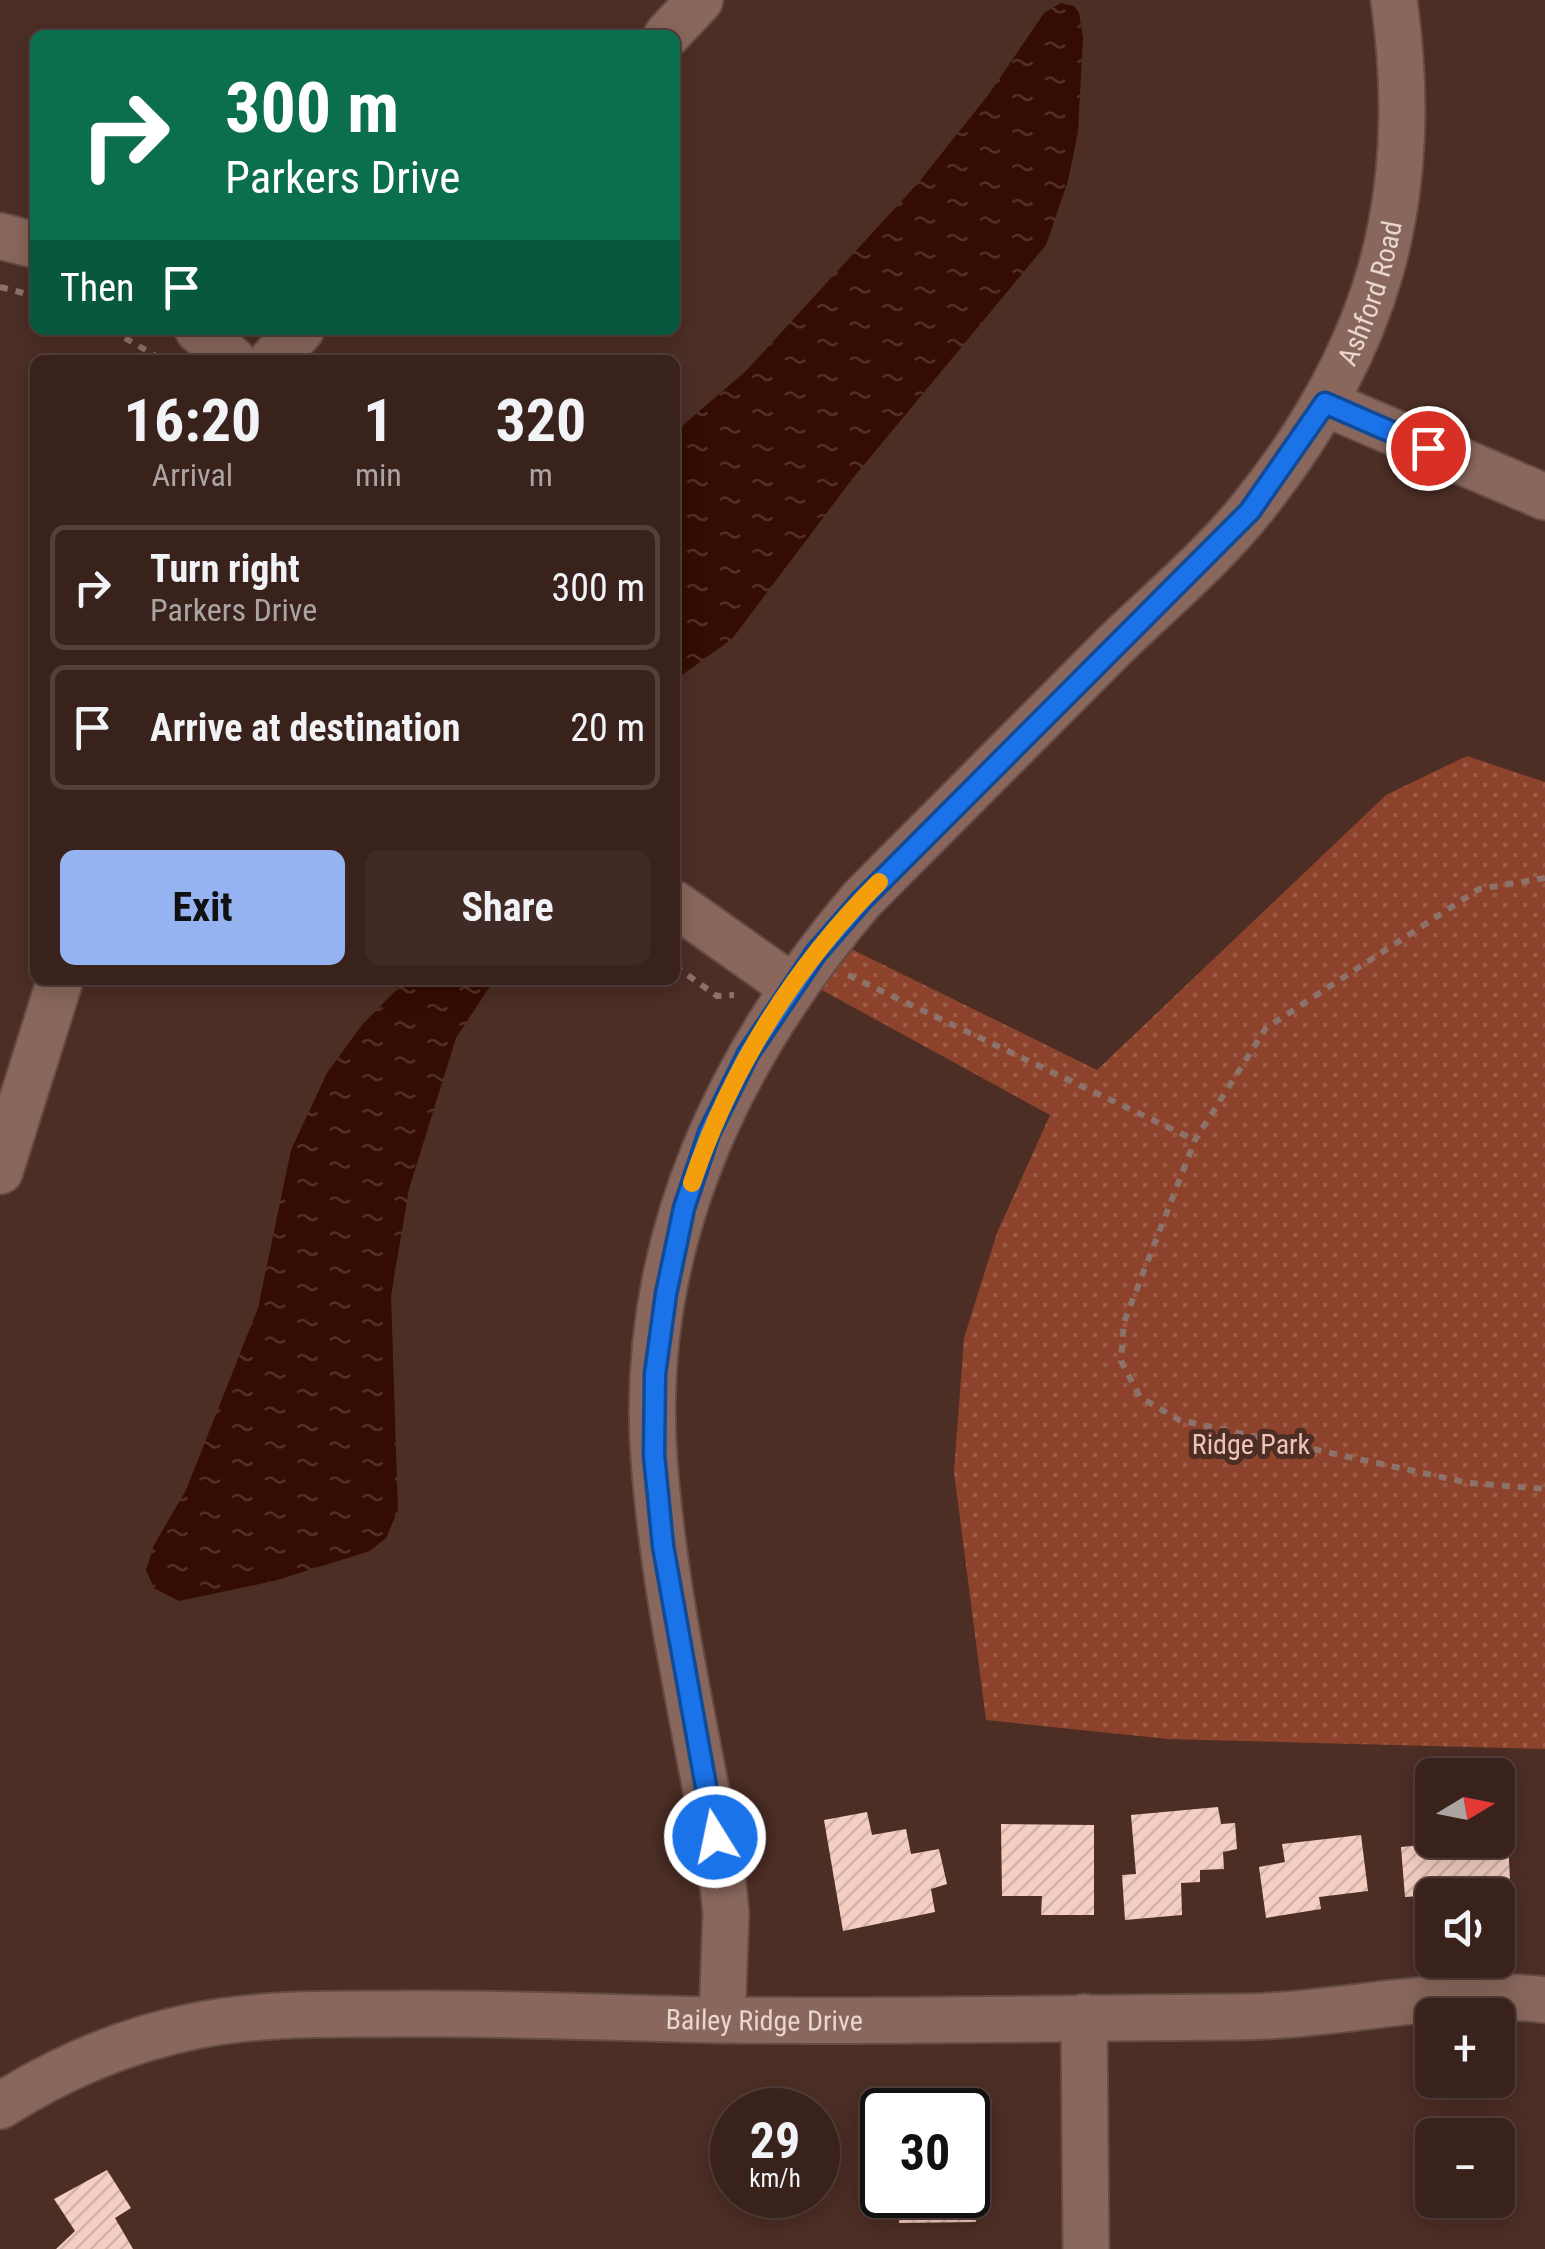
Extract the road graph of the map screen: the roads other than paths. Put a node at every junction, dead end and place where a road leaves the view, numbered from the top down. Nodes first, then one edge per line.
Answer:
1 (700, 0) edge
2 (1394, 0) edge
3 (672, 30) edge
4 (0, 236) edge
5 (30, 244) edge
6 (204, 335) edge
7 (296, 335) edge
8 (226, 355) edge
9 (277, 355) edge
10 (1325, 403) junction
11 (1545, 496) edge
12 (680, 907) edge
13 (787, 967) junction
14 (58, 985) edge
15 (0, 1171) edge
16 (1545, 2000) edge
17 (1084, 2018) junction
18 (722, 2020) junction
19 (0, 2106) edge
20 (1086, 2249) edge

1 - 3 street
2 - 10 street, Ashford Road
4 - 5 street
6 - 8 street
7 - 9 street
10 - 11 street
10 - 13 street, Ashford Road
12 - 13 street
13 - 18 street, Ashford Road
14 - 15 street
16 - 17 street, Bailey Ridge Drive
17 - 18 street, Bailey Ridge Drive
17 - 20 street
18 - 19 street, Bailey Ridge Drive

